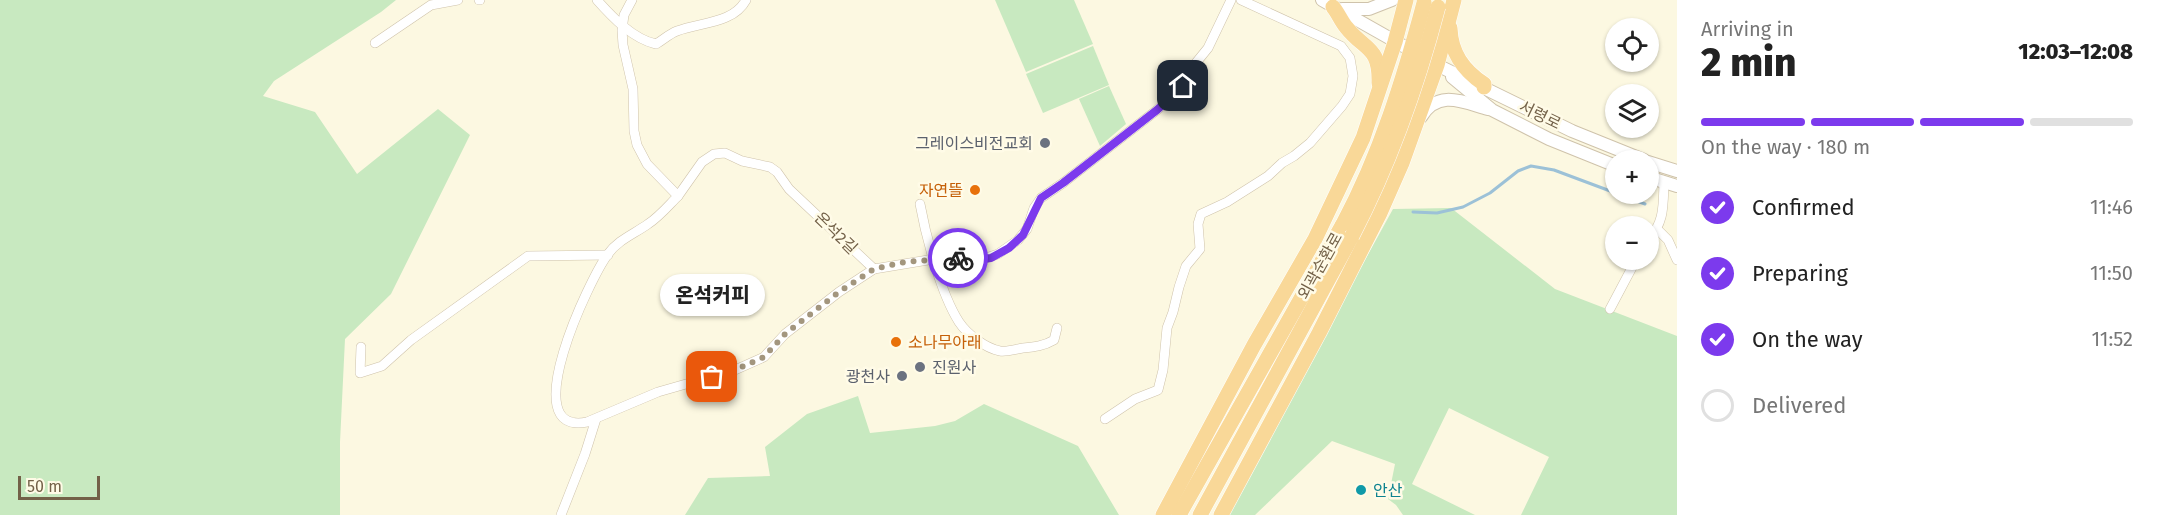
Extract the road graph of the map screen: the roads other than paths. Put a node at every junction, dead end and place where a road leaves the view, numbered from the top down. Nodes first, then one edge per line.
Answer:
1 (458, 0) edge
2 (597, 0) edge
3 (632, 0) edge
4 (746, 0) edge
5 (1231, 0) edge
6 (1241, 0) edge
7 (1392, 0) edge
8 (1406, 0) edge
9 (1328, 3) edge
10 (1439, 4) edge
11 (622, 25) junction
12 (1395, 42) junction
13 (375, 43) dead end
14 (1437, 65) junction
15 (1484, 87) junction
16 (1379, 92) junction
17 (1499, 95) junction
18 (1492, 110) junction
19 (1416, 123) junction
20 (1619, 150) edge
21 (1605, 162) edge
22 (1659, 165) edge
23 (1677, 171) edge
24 (1659, 180) edge
25 (1664, 182) junction
26 (1677, 186) edge
27 (678, 196) junction
28 (920, 204) dead end
29 (1659, 227) edge
30 (1348, 230) junction
31 (1659, 231) edge
32 (608, 255) junction
33 (934, 259) junction
34 (1677, 260) edge
35 (874, 269) junction
36 (1631, 270) edge
37 (1610, 309) dead end
38 (1057, 328) dead end
39 (361, 347) dead end
40 (596, 419) junction
41 (1105, 419) dead end
42 (561, 515) edge
43 (1163, 515) edge
44 (1179, 515) edge
45 (1200, 515) edge
46 (1221, 515) edge

1 - 13 street
2 - 11 street
3 - 11 street
4 - 11 street
5 - 33 street
6 - 41 street
7 - 9 street
8 - 12 highway
9 - 12 street, 서령로
9 - 16 highway
10 - 14 highway
10 - 15 highway
10 - 30 highway, 외곽순환로, bridge
11 - 27 street
12 - 14 street, 서령로
12 - 16 highway
14 - 15 street, 서령로
14 - 18 street, 서령로
14 - 19 highway
15 - 17 street, 서령로
16 - 43 highway
17 - 18 street
17 - 20 street, 서령로
18 - 19 street
18 - 21 street, 서령로
19 - 46 highway
22 - 23 street, 서령로
24 - 25 street
25 - 26 street
25 - 29 street
27 - 32 street
27 - 35 street, 온석2길
28 - 33 street
30 - 44 highway, 외곽순환로
30 - 45 highway, 외곽순환로
31 - 34 street
32 - 39 street
32 - 40 street
33 - 35 street
33 - 38 street
35 - 40 street
36 - 37 street
40 - 42 street

